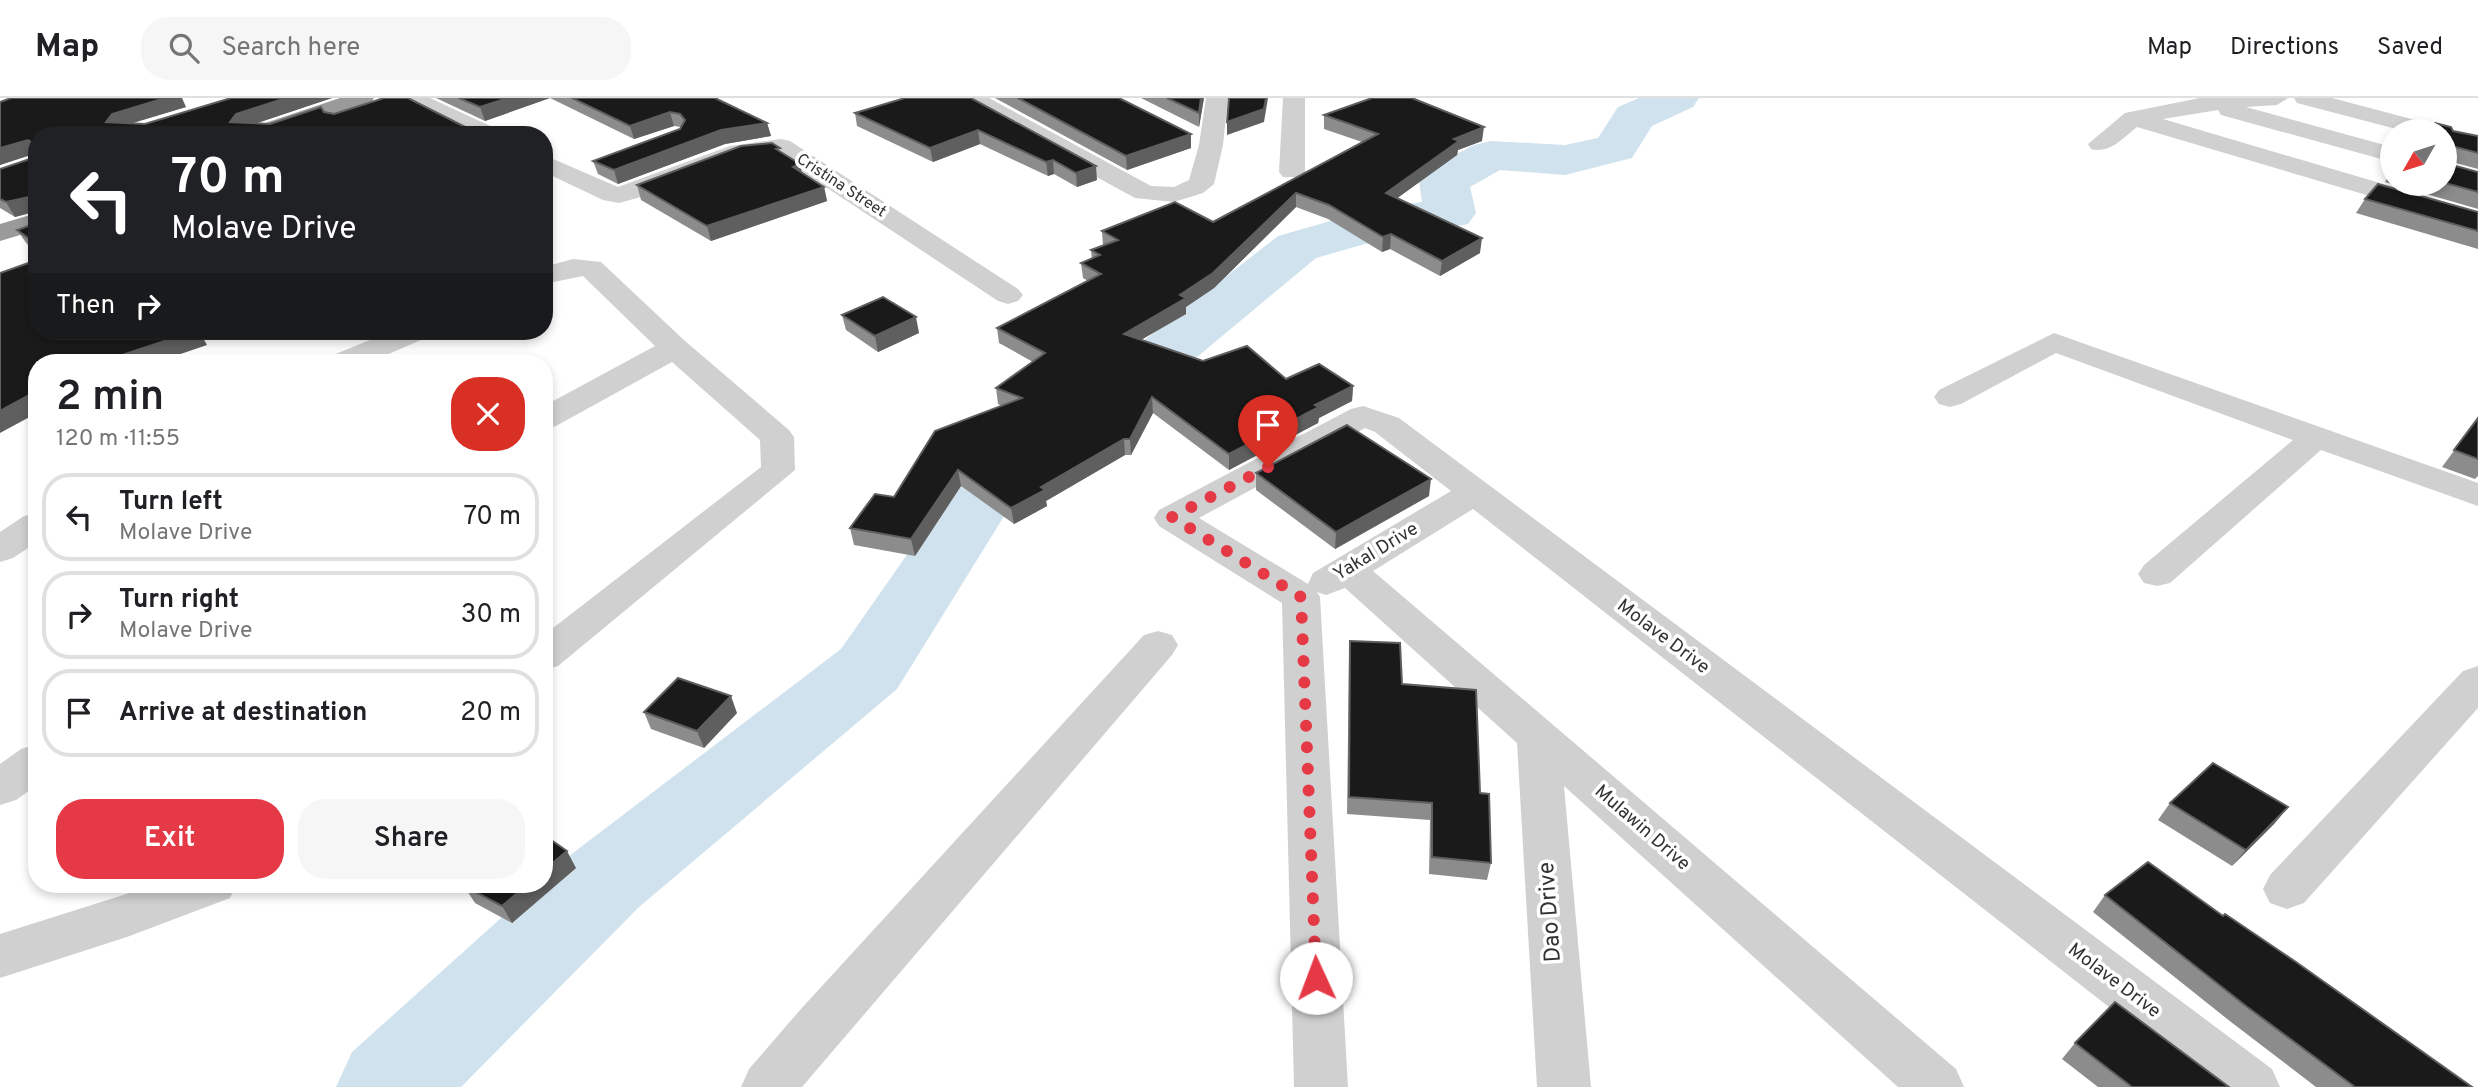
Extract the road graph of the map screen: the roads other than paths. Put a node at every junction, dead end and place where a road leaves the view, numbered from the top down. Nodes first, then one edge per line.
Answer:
1 (363, 98) edge
2 (398, 98) edge
3 (411, 98) edge
4 (978, 98) edge
5 (1217, 98) edge
6 (1294, 98) edge
7 (2277, 98) edge
8 (2305, 98) edge
9 (2205, 104) junction
10 (2133, 118) junction
11 (2385, 119) edge
12 (278, 126) edge
13 (316, 126) edge
14 (472, 126) edge
15 (1187, 134) edge
16 (2100, 144) dead end
17 (1211, 145) junction
18 (2380, 152) edge
19 (604, 160) edge
20 (1292, 172) dead end
21 (556, 177) edge
22 (28, 209) edge
23 (0, 218) edge
24 (2478, 220) edge
25 (28, 224) edge
26 (0, 233) edge
27 (553, 273) edge
28 (1008, 295) dead end
29 (396, 340) edge
30 (674, 348) junction
31 (363, 354) edge
32 (1950, 397) dead end
33 (553, 414) edge
34 (2315, 438) junction
35 (1474, 493) junction
36 (2478, 495) edge
37 (28, 530) edge
38 (0, 550) edge
39 (1347, 569) junction
40 (2157, 575) dead end
41 (1301, 597) junction
42 (1158, 645) dead end
43 (553, 649) edge
44 (2478, 681) edge
45 (1538, 737) junction
46 (28, 768) edge
47 (0, 788) edge
48 (2287, 890) dead end
49 (188, 893) edge
50 (0, 956) edge
51 (768, 1087) edge
52 (1321, 1087) edge
53 (1564, 1087) edge
54 (1937, 1087) edge
55 (2253, 1087) edge

1 - 12 highway
2 - 13 highway
3 - 14 street
4 - 17 street
5 - 17 street
6 - 20 street
7 - 9 street
8 - 11 street
9 - 10 street
9 - 18 street
10 - 16 street
10 - 24 street
15 - 17 street
19 - 21 street
21 - 28 street, Cristina Street
22 - 23 highway
25 - 26 highway
27 - 30 street
29 - 31 street
30 - 33 street
30 - 43 street
32 - 34 street
34 - 36 street
34 - 40 street
35 - 39 street, Yakal Drive
35 - 41 street, Molave Drive
35 - 55 street, Molave Drive
37 - 38 street
39 - 41 street, Yakal Drive
39 - 45 street, Mulawin Drive
41 - 52 street
42 - 51 street
44 - 48 street
45 - 53 street, Dao Drive
45 - 54 street, Mulawin Drive
46 - 47 street
49 - 50 street

